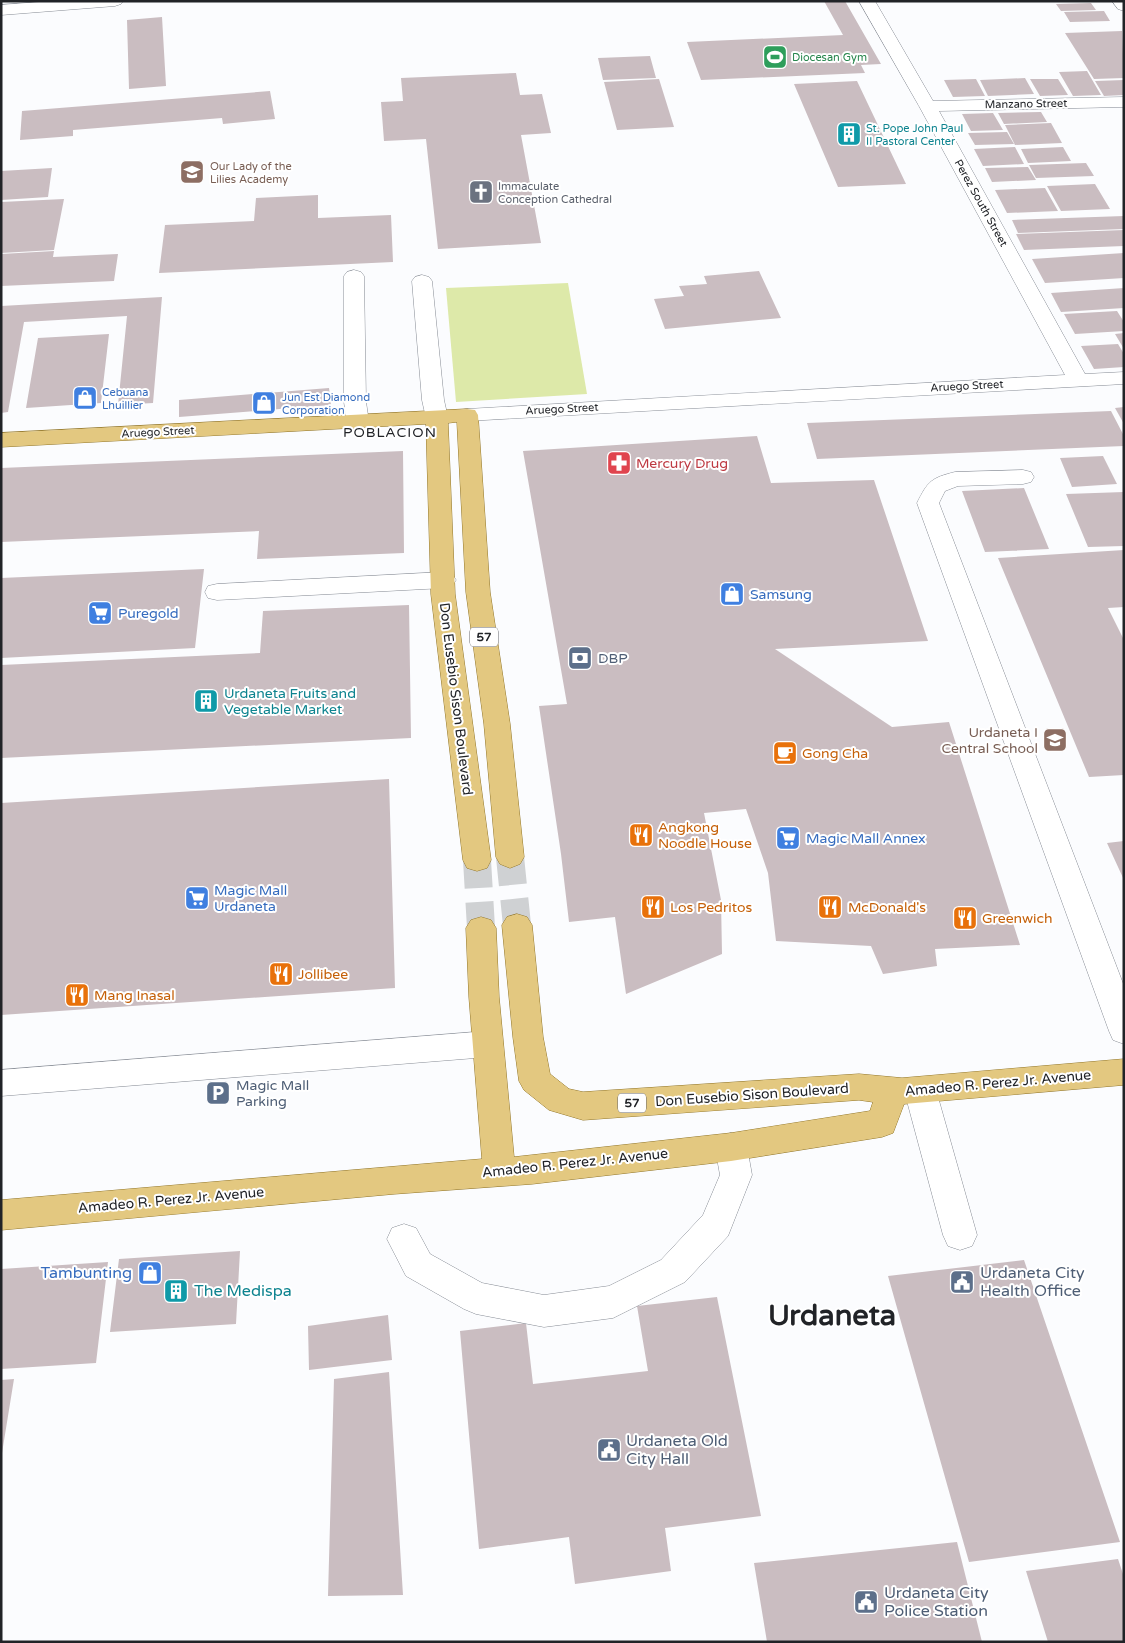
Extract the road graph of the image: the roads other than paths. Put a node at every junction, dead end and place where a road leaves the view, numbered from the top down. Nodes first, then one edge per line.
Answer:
1 (115, 1) edge
2 (866, 1) edge
3 (1120, 1) edge
4 (1124, 6) edge
5 (1, 10) edge
6 (1124, 102) edge
7 (928, 106) junction
8 (354, 276) dead end
9 (422, 281) dead end
10 (1124, 378) edge
11 (1078, 380) junction
12 (435, 409) junction
13 (467, 415) junction
14 (358, 422) junction
15 (1, 440) edge
16 (1023, 477) dead end
17 (444, 580) junction
18 (217, 592) dead end
19 (510, 858) tunnel mouth
20 (477, 860) tunnel mouth
21 (517, 925) tunnel mouth
22 (480, 928) tunnel mouth
23 (1124, 1031) edge
24 (488, 1044) junction
25 (1124, 1072) edge
26 (1, 1083) edge
27 (906, 1090) junction
28 (731, 1147) junction
29 (499, 1172) junction
30 (1, 1215) edge
31 (960, 1235) dead end
32 (404, 1238) dead end

1 - 5 street
2 - 7 street, Perez South Street
3 - 4 street
6 - 7 street, Manzano Street
7 - 11 street, Perez South Street
8 - 14 street
9 - 12 street
10 - 11 street, Aruego Street
11 - 13 street, Aruego Street
12 - 13 main road, Aruego Street
12 - 14 main road, Aruego Street
12 - 17 main road, Don Eusebio Sison Boulevard
13 - 19 main road, 57
14 - 15 main road, Aruego Street
16 - 23 street
17 - 18 street
17 - 20 main road, Don Eusebio Sison Boulevard
21 - 27 main road, Don Eusebio Sison Boulevard / 57
22 - 24 main road
24 - 26 street
24 - 29 main road
25 - 27 main road, Amadeo R. Perez Jr. Avenue / 57
27 - 28 main road, Amadeo R. Perez Jr. Avenue
27 - 31 street
28 - 29 main road, Amadeo R. Perez Jr. Avenue
28 - 32 street
29 - 30 main road, Amadeo R. Perez Jr. Avenue

